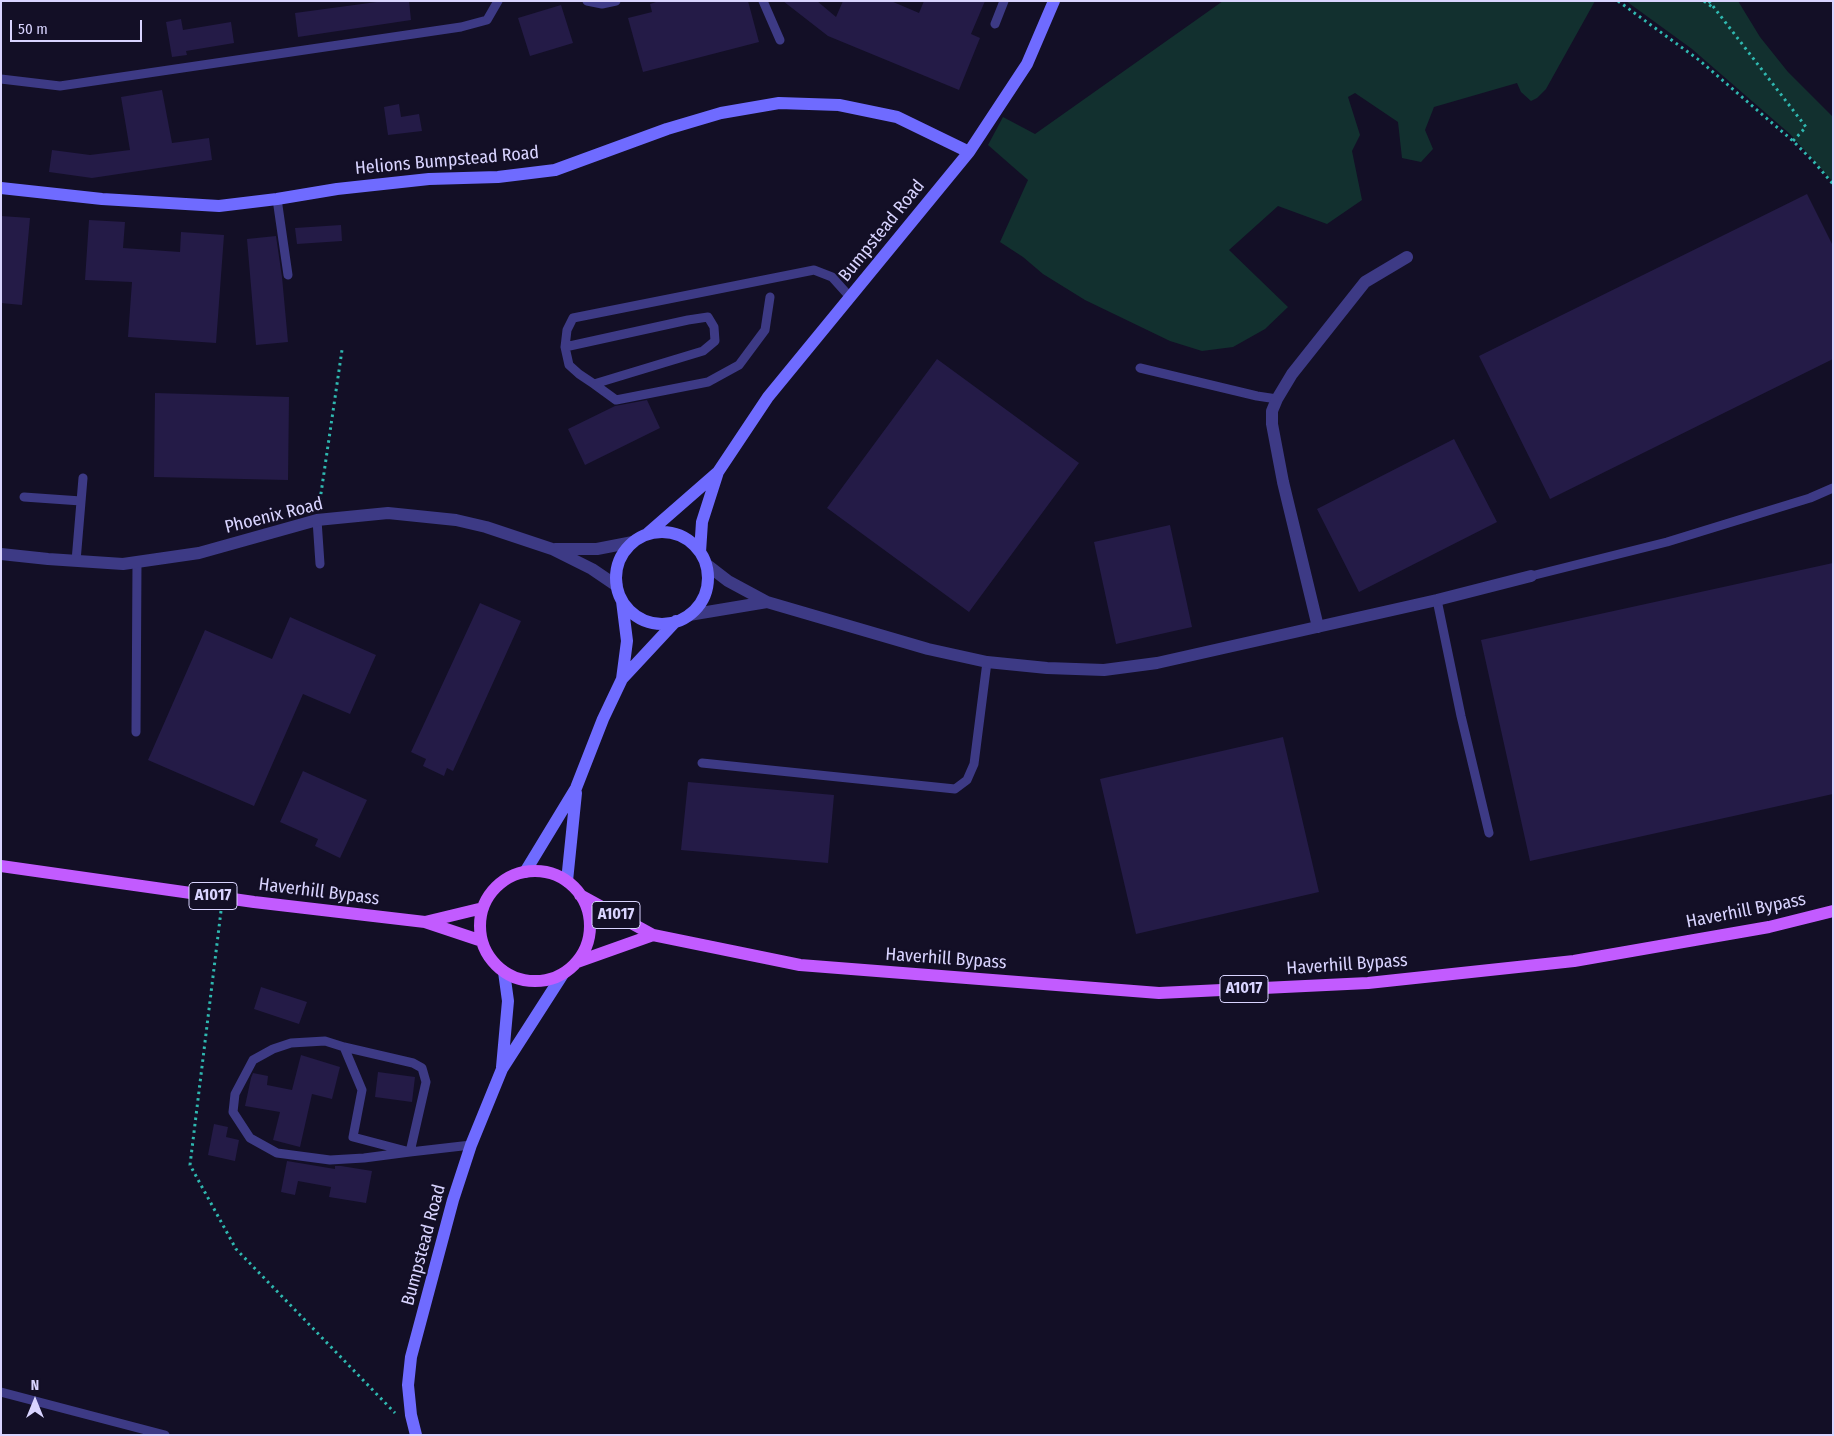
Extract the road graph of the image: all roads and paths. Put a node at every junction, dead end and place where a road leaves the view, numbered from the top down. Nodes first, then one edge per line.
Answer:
1 (498, 1) edge
2 (587, 1) edge
3 (616, 1) edge
4 (763, 1) edge
5 (1004, 1) edge
6 (1054, 1) edge
7 (1618, 1) edge
8 (1704, 1) edge
9 (1709, 1) edge
10 (1712, 7) junction
11 (995, 24) dead end
12 (780, 40) dead end
13 (1, 79) edge
14 (1793, 141) junction
15 (969, 152) junction
16 (1833, 184) edge
17 (1, 188) edge
18 (277, 199) junction
19 (1407, 258) dead end
20 (288, 274) dead end
21 (770, 297) dead end
22 (850, 298) junction
23 (564, 347) junction
24 (342, 350) dead end
25 (1140, 368) dead end
26 (594, 384) junction
27 (1277, 399) junction
28 (718, 472) junction
29 (82, 478) dead end
30 (1833, 488) edge
31 (24, 496) dead end
32 (81, 501) junction
33 (317, 520) junction
34 (647, 534) junction
35 (632, 542) junction
36 (552, 548) junction
37 (700, 552) junction
38 (1, 554) edge
39 (76, 561) junction
40 (137, 562) junction
41 (320, 564) dead end
42 (706, 564) junction
43 (1531, 576) joint
44 (617, 586) junction
45 (1436, 600) junction
46 (622, 601) junction
47 (767, 602) junction
48 (689, 615) junction
49 (676, 622) junction
50 (1318, 627) junction
51 (988, 662) junction
52 (622, 679) junction
53 (136, 732) dead end
54 (702, 763) dead end
55 (576, 788) junction
56 (1489, 833) dead end
57 (1, 866) edge
58 (525, 872) junction
59 (567, 881) junction
60 (580, 895) junction
61 (222, 898) junction
62 (483, 908) junction
63 (1833, 911) edge
64 (425, 922) junction
65 (653, 935) junction
66 (482, 941) junction
67 (577, 962) junction
68 (504, 972) junction
69 (562, 974) junction
70 (344, 1047) junction
71 (502, 1069) junction
72 (471, 1145) junction
73 (410, 1152) junction
74 (1, 1392) edge
75 (395, 1413) dead end
76 (165, 1435) edge
77 (416, 1435) edge

1 - 13 lane
2 - 3 lane
4 - 12 lane
5 - 11 lane
6 - 15 main road, Bumpstead Road
7 - 14 path
8 - 10 path
9 - 10 path
10 - 14 path
14 - 16 path
15 - 18 main road, Helions Bumpstead Road
15 - 22 main road, Bumpstead Road
17 - 18 main road, Helions Bumpstead Road
18 - 20 lane
19 - 27 street
21 - 26 lane
22 - 23 lane
22 - 28 main road, Bumpstead Road
23 - 26 lane
23 - 26 lane
24 - 33 path
25 - 27 lane
27 - 50 street
28 - 34 main road, Bumpstead Road
28 - 37 main road, Bumpstead Road
29 - 32 lane
30 - 43 lane
31 - 32 lane
32 - 39 lane
33 - 36 street, Phoenix Road
33 - 40 street, Phoenix Road
33 - 41 lane
34 - 35 main road
34 - 37 main road
35 - 36 street, Phoenix Road
35 - 44 main road
36 - 44 street, Phoenix Road
37 - 42 main road
38 - 39 street, Phoenix Road
39 - 40 street, Phoenix Road
40 - 53 lane
42 - 47 street
42 - 48 main road
43 - 45 street
44 - 46 main road
45 - 50 street
45 - 56 lane
46 - 49 main road
46 - 52 main road
47 - 48 street
47 - 51 street
48 - 49 main road
49 - 52 main road
50 - 51 street
51 - 54 lane
52 - 55 main road
55 - 58 main road
55 - 59 main road
57 - 61 main road, Haverhill Bypass / A1017
58 - 59 main road
58 - 62 main road
59 - 60 main road
60 - 65 main road, Haverhill Bypass / A1017
60 - 67 main road
61 - 64 main road, Haverhill Bypass / A1017
61 - 75 path
62 - 64 main road, Haverhill Bypass / A1017
62 - 66 main road
63 - 65 main road, Haverhill Bypass / A1017
64 - 66 main road, Haverhill Bypass / A1017
65 - 67 main road, A1017
66 - 68 main road
67 - 69 main road
68 - 69 main road
68 - 71 main road, Bumpstead Road
69 - 71 main road, Bumpstead Road
70 - 73 lane
70 - 73 lane
70 - 73 lane
71 - 72 main road, Bumpstead Road
72 - 73 lane
72 - 77 main road, Bumpstead Road
74 - 76 lane

